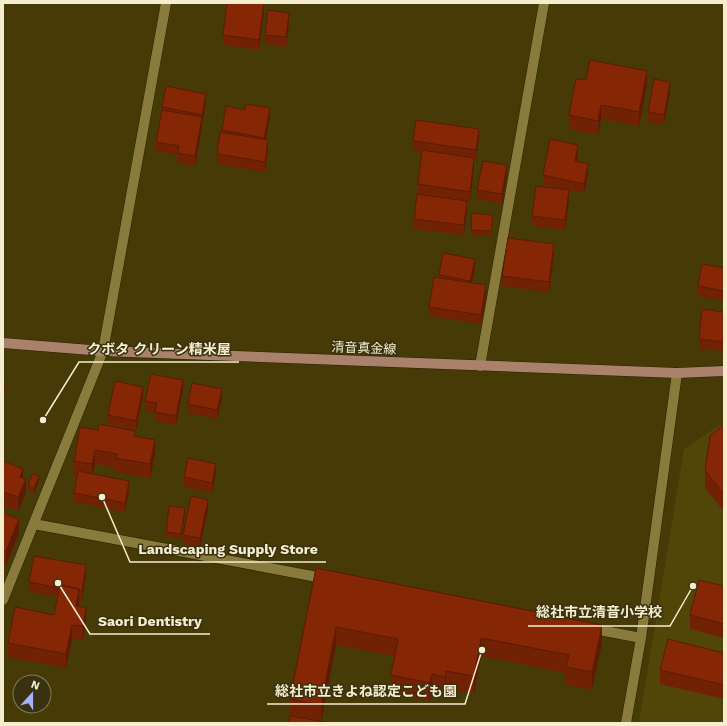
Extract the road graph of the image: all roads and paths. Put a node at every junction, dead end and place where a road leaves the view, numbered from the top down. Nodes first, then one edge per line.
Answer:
1 (166, 3) edge
2 (544, 3) edge
3 (3, 343) edge
4 (103, 351) junction
5 (480, 366) junction
6 (724, 371) edge
7 (677, 373) junction
8 (34, 524) junction
9 (341, 581) edge
10 (3, 600) edge
11 (579, 626) edge
12 (641, 638) junction
13 (626, 723) edge

1 - 4 street
2 - 5 street
3 - 4 main road, 清音真金線
4 - 5 main road, 清音真金線
4 - 8 street
5 - 7 main road, 清音真金線
6 - 7 main road, 清音真金線
7 - 12 street
8 - 9 street
8 - 10 street
11 - 12 street
12 - 13 street

